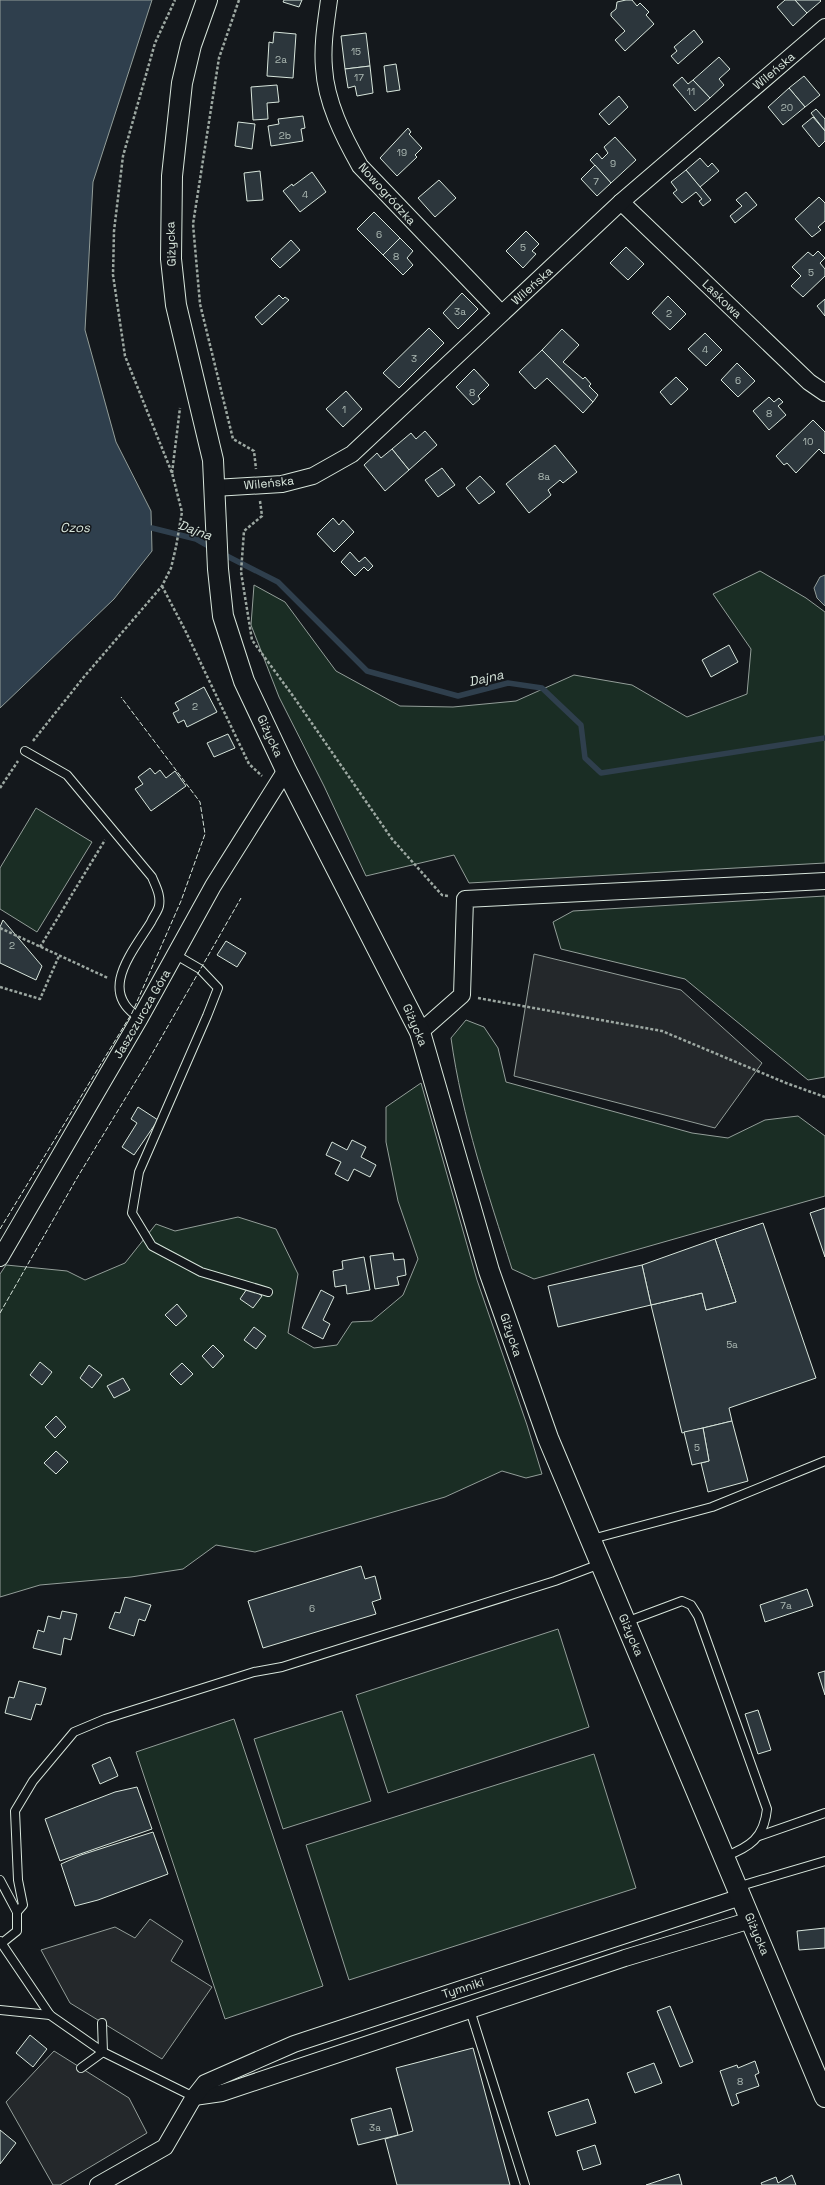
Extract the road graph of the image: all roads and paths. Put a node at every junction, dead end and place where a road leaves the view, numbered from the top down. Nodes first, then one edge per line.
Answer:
1 (175, 0) edge
2 (207, 0) edge
3 (329, 0) edge
4 (825, 28) edge
5 (622, 202) junction
6 (501, 313) junction
7 (825, 393) edge
8 (180, 407) dead end
9 (172, 473) junction
10 (214, 488) junction
11 (162, 586) junction
12 (25, 751) junction
13 (286, 770) junction
14 (265, 779) dead end
15 (0, 788) edge
16 (112, 829) junction
17 (825, 880) edge
18 (0, 928) edge
19 (40, 947) junction
20 (176, 955) junction
21 (59, 956) junction
22 (120, 983) junction
23 (0, 987) edge
24 (462, 995) junction
25 (140, 1018) junction
26 (420, 1032) junction
27 (825, 1097) edge
28 (0, 1258) edge
29 (268, 1292) dead end
30 (825, 1461) edge
31 (591, 1540) junction
32 (601, 1564) junction
33 (626, 1622) junction
34 (825, 1813) edge
35 (758, 1836) junction
36 (724, 1857) junction
37 (825, 1862) edge
38 (0, 1880) edge
39 (739, 1892) junction
40 (17, 1912) junction
41 (751, 1920) junction
42 (1, 1942) edge
43 (0, 2010) edge
44 (470, 2010) junction
45 (50, 2015) junction
46 (102, 2022) dead end
47 (103, 2052) junction
48 (81, 2068) dead end
49 (821, 2077) edge
50 (825, 2096) edge
51 (194, 2097) junction
52 (98, 2185) edge
53 (525, 2185) edge

1 - 9 path
2 - 10 street, Giżycka
3 - 6 street, Nowogródzka
4 - 5 street, Wileńska
5 - 6 street, Wileńska
5 - 7 street, Laskowa
6 - 10 street, Wileńska
8 - 9 path
9 - 11 path
10 - 13 street, Giżycka
11 - 12 path
11 - 14 path
12 - 15 path
12 - 16 lane
13 - 20 street, Jaszczurcza Góra
13 - 26 street, Giżycka
16 - 19 path
16 - 22 lane
17 - 24 street
18 - 19 path
19 - 21 path
20 - 25 street, Jaszczurcza Góra
20 - 29 lane
21 - 22 path
21 - 23 path
22 - 25 lane
24 - 26 street
24 - 27 path
25 - 28 street, Jaszczurcza Góra
26 - 31 street, Giżycka
30 - 31 lane
31 - 32 street, Giżycka
32 - 33 street, Giżycka
32 - 40 lane
33 - 35 lane
33 - 36 street, Giżycka
34 - 35 lane
35 - 36 lane
36 - 39 street, Giżycka
37 - 39 lane
38 - 40 lane
39 - 41 street, Giżycka
39 - 51 street, Tymniki
40 - 42 lane
41 - 44 street, Tymniki
41 - 49 street, Giżycka
42 - 45 lane
43 - 45 lane
44 - 51 street, Tymniki
44 - 53 lane
45 - 47 lane
46 - 47 lane
47 - 48 lane
47 - 51 lane
49 - 50 street, Giżycka
51 - 52 street, Tymniki

